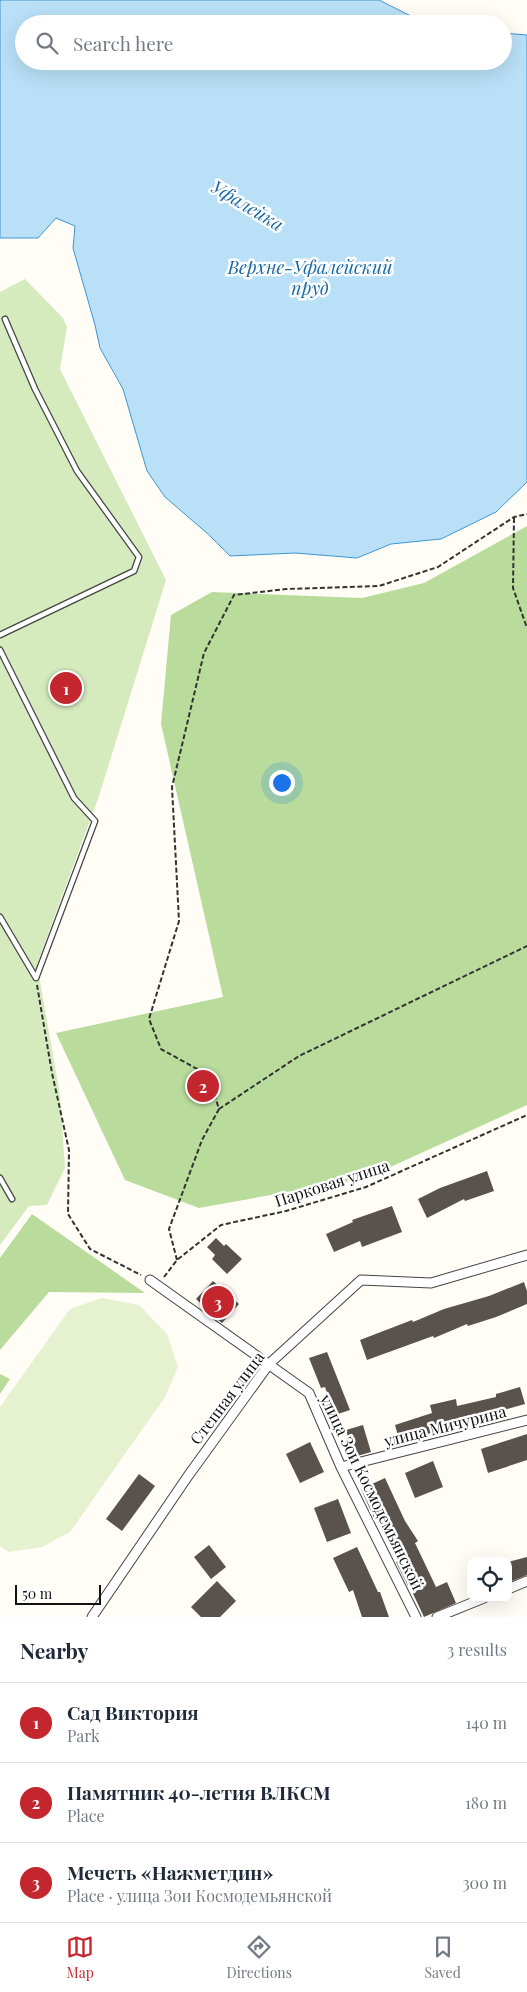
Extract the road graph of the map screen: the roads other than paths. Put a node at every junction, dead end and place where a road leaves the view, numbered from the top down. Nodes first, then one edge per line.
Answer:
1 (5, 320) dead end
2 (0, 634) edge
3 (0, 650) edge
4 (0, 916) edge
5 (0, 1178) edge
6 (12, 1199) dead end
7 (527, 1255) edge
8 (154, 1282) road end
9 (269, 1364) junction
10 (527, 1420) edge
11 (341, 1467) junction
12 (527, 1581) edge
13 (512, 1587) edge
14 (474, 1602) edge
15 (92, 1617) edge
16 (416, 1617) edge
17 (437, 1617) edge

1 - 2 lane
3 - 4 lane
5 - 6 lane
7 - 9 street, Степная улица
8 - 9 street, улица Зои Космодемьянской
9 - 11 street, улица Зои Космодемьянской
9 - 15 street, Степная улица
10 - 11 street, улица Мичурина
11 - 16 street, улица Зои Космодемьянской
12 - 13 street
14 - 17 street

